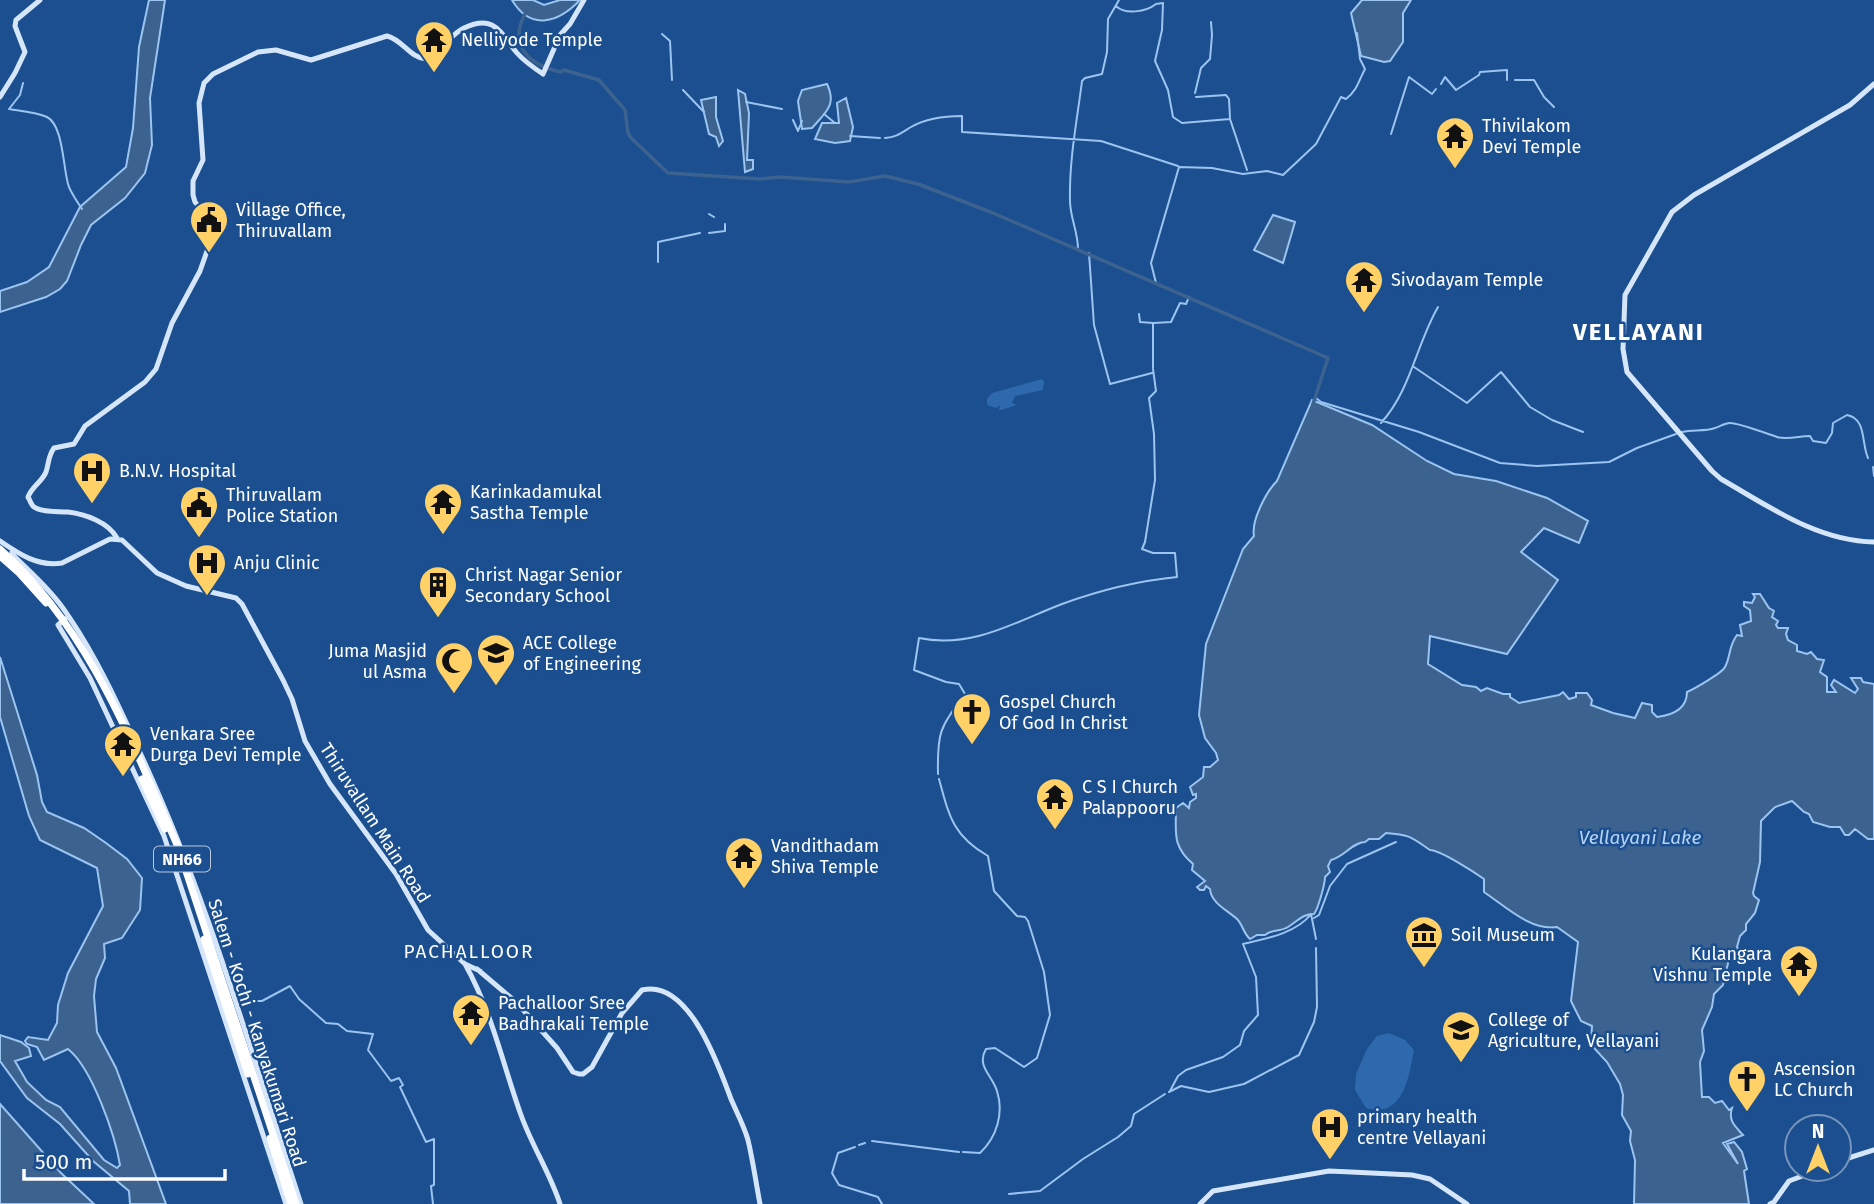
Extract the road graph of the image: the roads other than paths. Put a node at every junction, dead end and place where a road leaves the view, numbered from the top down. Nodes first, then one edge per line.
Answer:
1 (40, 0) edge
2 (584, 0) edge
3 (1874, 84) edge
4 (0, 97) edge
5 (117, 538) junction
6 (0, 541) edge
7 (1874, 542) edge
8 (0, 549) edge
9 (12, 549) junction
10 (0, 556) edge
11 (63, 620) junction
12 (455, 953) junction
13 (466, 964) junction
14 (480, 971) junction
15 (1874, 1150) edge
16 (1853, 1157) edge
17 (1788, 1183) edge
18 (294, 1204) edge
19 (560, 1204) edge
20 (761, 1204) edge
21 (1200, 1204) edge
22 (1467, 1204) edge
23 (1770, 1204) edge

1 - 4 main road
2 - 5 main road, Thiruvallam Main Road
3 - 7 main road
5 - 9 main road
5 - 12 main road, Thiruvallam Main Road
6 - 9 main road
8 - 11 highway, Salem - Kochi - Kanyakumari Road / NH66
9 - 11 main road
10 - 11 highway, Salem - Kochi - Kanyakumari Road / NH66
11 - 18 highway, Salem - Kochi - Kanyakumari Road / NH66
12 - 13 main road, Thiruvallam Main Road
12 - 14 main road, Thiruvallam Main Road
13 - 14 main road, Thiruvallam Main Road
13 - 19 main road
14 - 20 main road, Thiruvallam Main Road
15 - 16 main road
17 - 23 main road
21 - 22 main road

